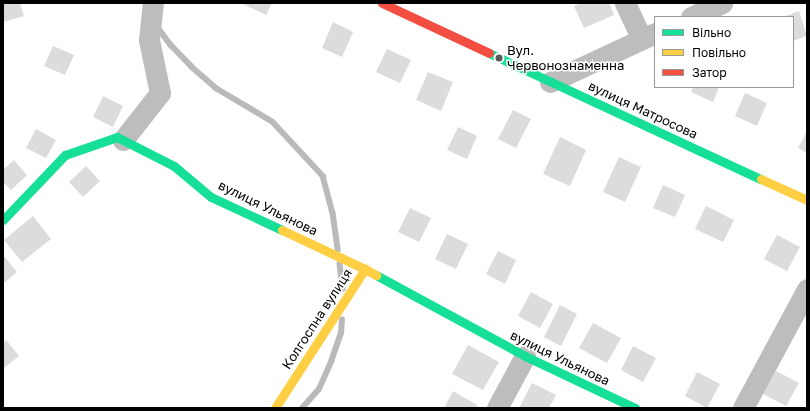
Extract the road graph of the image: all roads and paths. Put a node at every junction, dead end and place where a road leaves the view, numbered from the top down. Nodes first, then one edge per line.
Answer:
1 (153, 3) edge
2 (382, 3) edge
3 (625, 3) edge
4 (722, 3) edge
5 (693, 16) edge
6 (648, 36) edge
7 (550, 82) junction
8 (123, 140) junction
9 (807, 200) edge
10 (3, 220) edge
11 (365, 269) junction
12 (807, 289) edge
13 (433, 306) joint
14 (525, 356) junction
15 (275, 408) edge
16 (497, 408) edge
17 (635, 408) edge
18 (743, 408) edge

1 - 8 street
2 - 7 street, вулиця Матросова
3 - 6 street
4 - 5 street
6 - 7 street
7 - 9 street, вулиця Матросова
8 - 10 street
8 - 11 street, вулиця Ульянова
11 - 13 street, Колгоспна вулиця
11 - 15 street, Колгоспна вулиця
12 - 18 street
13 - 14 street, вулиця Ульянова
14 - 16 street
14 - 17 street, вулиця Ульянова

